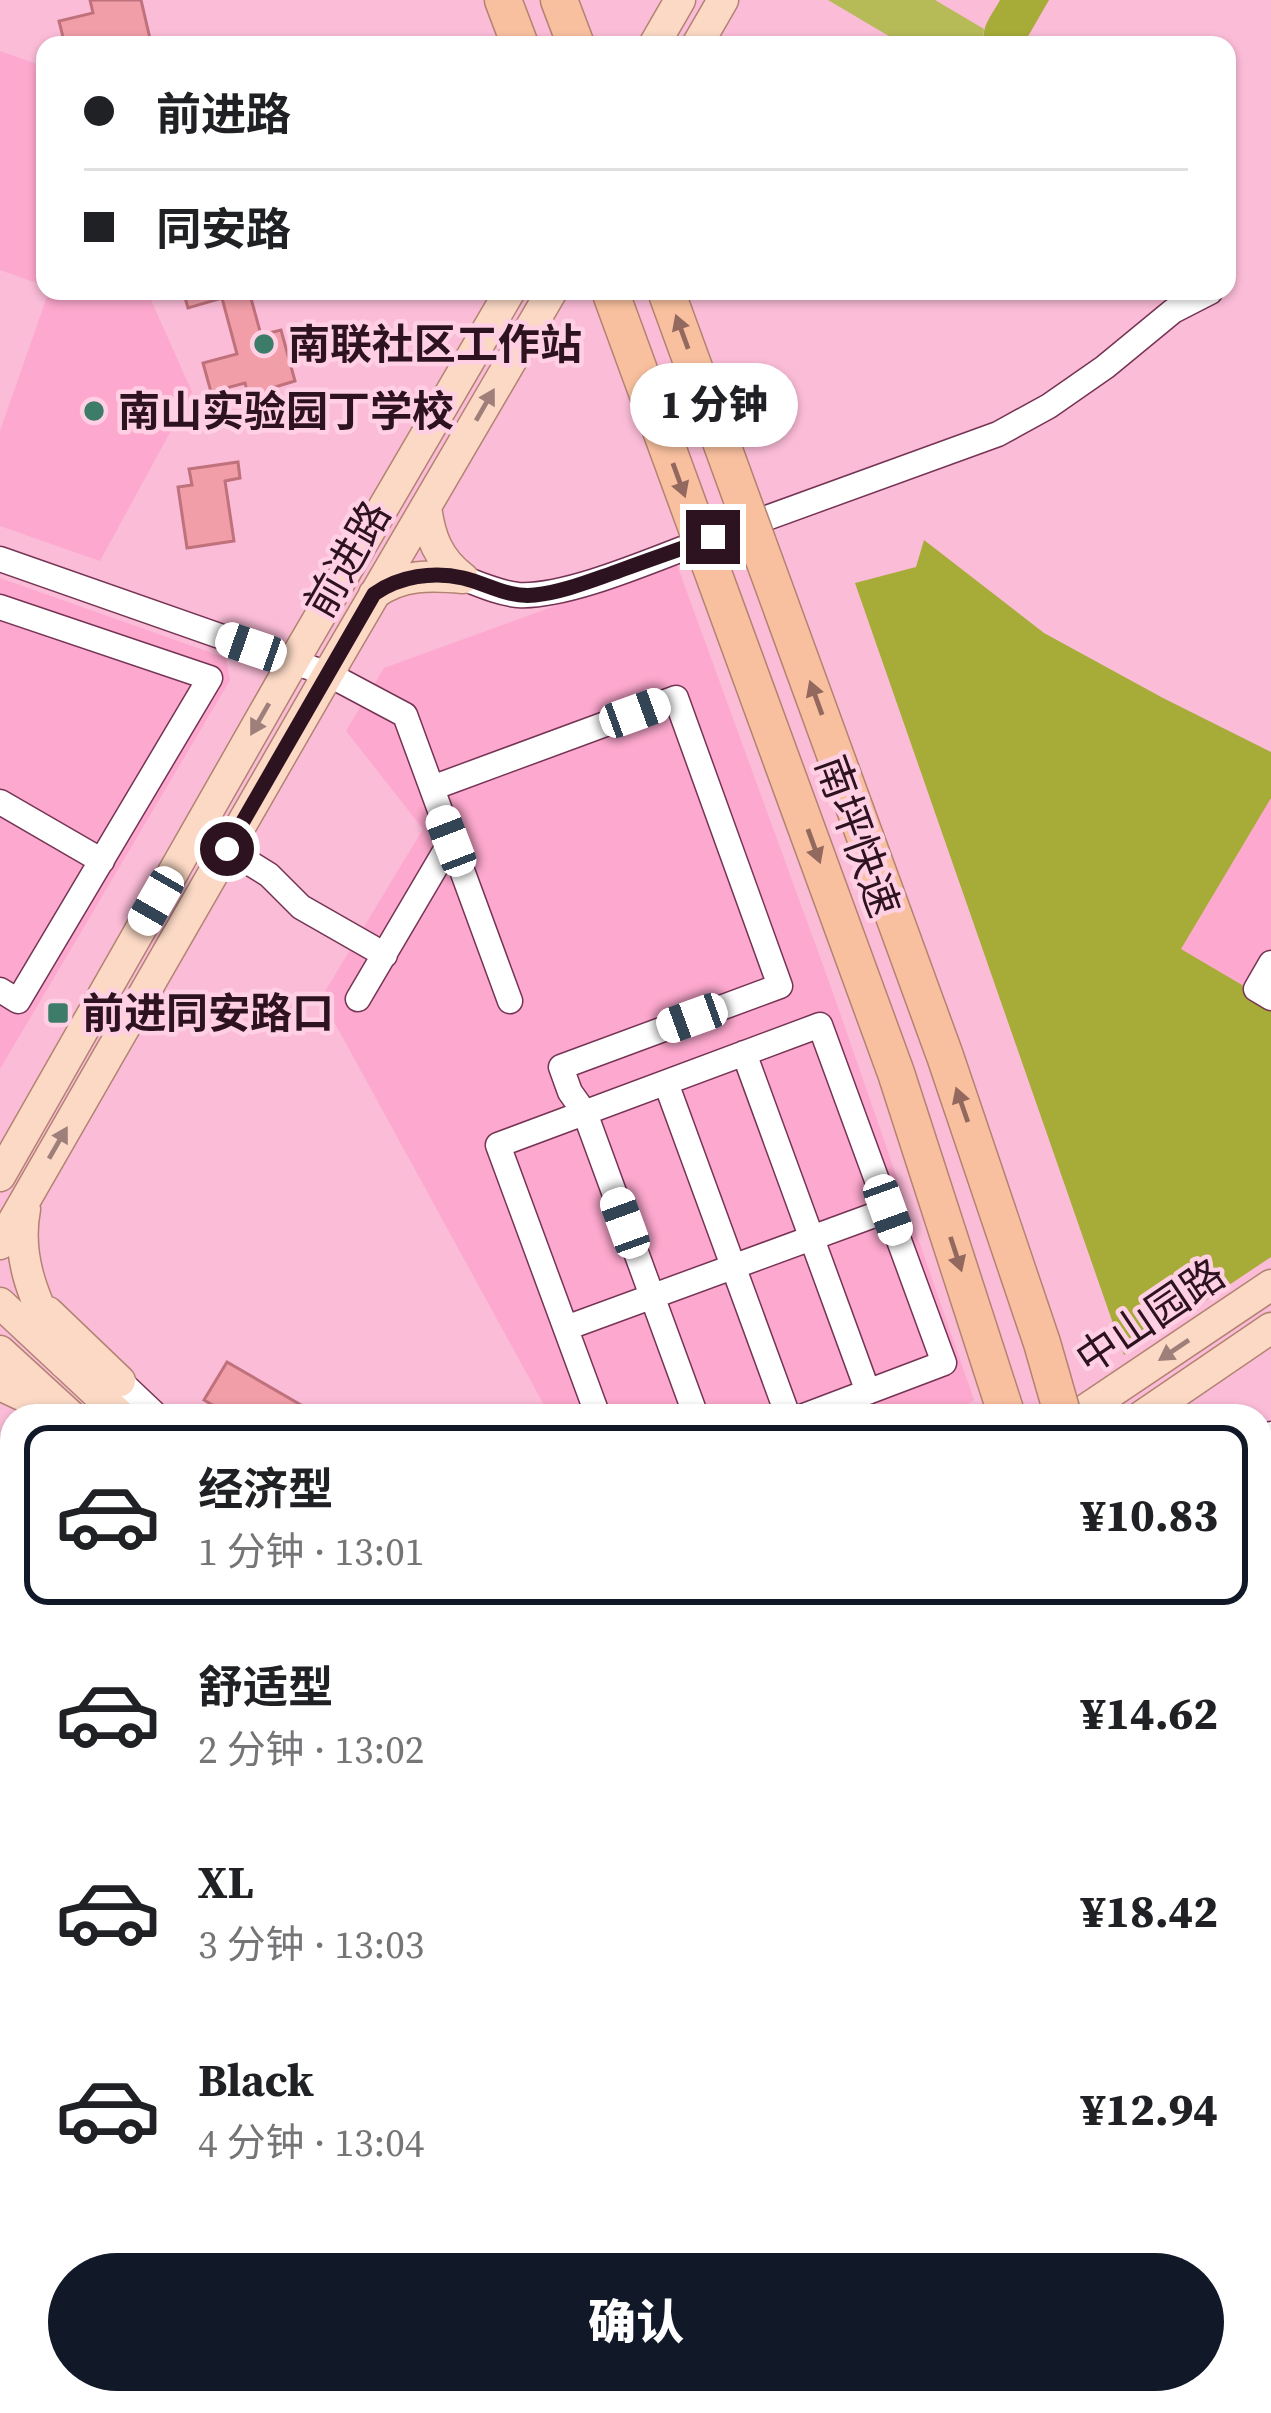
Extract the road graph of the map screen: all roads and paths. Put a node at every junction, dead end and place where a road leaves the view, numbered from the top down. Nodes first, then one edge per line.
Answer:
1 (503, 0) edge
2 (560, 0) edge
3 (680, 0) edge
4 (723, 0) edge
5 (517, 36) edge
6 (573, 36) edge
7 (659, 36) edge
8 (702, 36) edge
9 (505, 300) edge
10 (547, 300) edge
11 (613, 300) edge
12 (669, 300) edge
13 (1194, 300) edge
14 (426, 507) junction
15 (0, 559) edge
16 (463, 578) junction
17 (374, 594) junction
18 (0, 608) edge
19 (292, 662) junction
20 (328, 674) junction
21 (432, 788) junction
22 (0, 802) edge
23 (451, 841) junction
24 (227, 849) junction
25 (102, 861) junction
26 (385, 955) junction
27 (1271, 964) edge
28 (0, 990) edge
29 (1271, 998) edge
30 (358, 999) dead end
31 (510, 1000) dead end
32 (744, 1053) junction
33 (666, 1083) junction
34 (43, 1100) junction
35 (585, 1113) junction
36 (0, 1155) edge
37 (0, 1176) edge
38 (28, 1195) junction
39 (888, 1210) junction
40 (812, 1238) junction
41 (0, 1244) edge
42 (734, 1267) junction
43 (1271, 1285) edge
44 (652, 1297) junction
45 (36, 1298) junction
46 (0, 1303) edge
47 (566, 1328) junction
48 (1271, 1328) edge
49 (1271, 1345) edge
50 (0, 1352) edge
51 (64, 1363) junction
52 (120, 1381) junction
53 (1183, 1388) junction
54 (868, 1392) junction
55 (21, 1399) edge
56 (56, 1404) edge
57 (109, 1404) edge
58 (144, 1404) edge
59 (594, 1404) edge
60 (692, 1404) edge
61 (784, 1404) edge
62 (836, 1404) edge
63 (1003, 1404) edge
64 (1060, 1404) edge
65 (1094, 1404) edge
66 (1160, 1404) edge

1 - 5 highway
2 - 6 highway
3 - 7 main road
4 - 8 main road
9 - 19 main road, 前进路
14 -> 10 main road, 前进路
11 -> 63 highway, 南坪快速, bridge
64 -> 12 highway, 南坪快速, bridge
13 - 16 street
14 - 16 main road
14 - 17 main road, 前进路
15 - 19 street
16 - 17 main road
17 - 20 main road, 前进路
18 - 25 street
19 - 20 street
19 -> 34 main road, 前进路
20 - 21 street
20 - 24 main road, 前进路
21 - 23 street
21 - 35 street
22 - 25 street
23 - 26 street
23 - 31 street
24 - 26 street
38 -> 24 main road, 前进路
25 - 28 street
26 - 30 street
27 - 29 street
32 - 33 street
32 - 39 street
32 - 40 street
33 - 35 street
33 - 42 street
34 - 36 main road
34 - 37 main road, 前进路
35 - 44 street
35 - 47 street
38 - 41 main road, 前进路
38 - 45 main road
39 - 40 street
39 - 54 street
40 - 42 street
40 - 54 street
42 - 44 street
42 - 61 street
43 -> 65 main road, 中山园路
44 - 47 street
44 - 60 street
45 - 51 main road
45 - 52 main road
46 - 51 main road
47 - 59 street
48 - 53 main road, 中山园路
49 - 53 main road
50 - 55 street
50 - 56 main road
51 - 52 street
51 - 57 main road
52 - 58 street
53 - 66 main road, 中山园路
54 - 62 street

